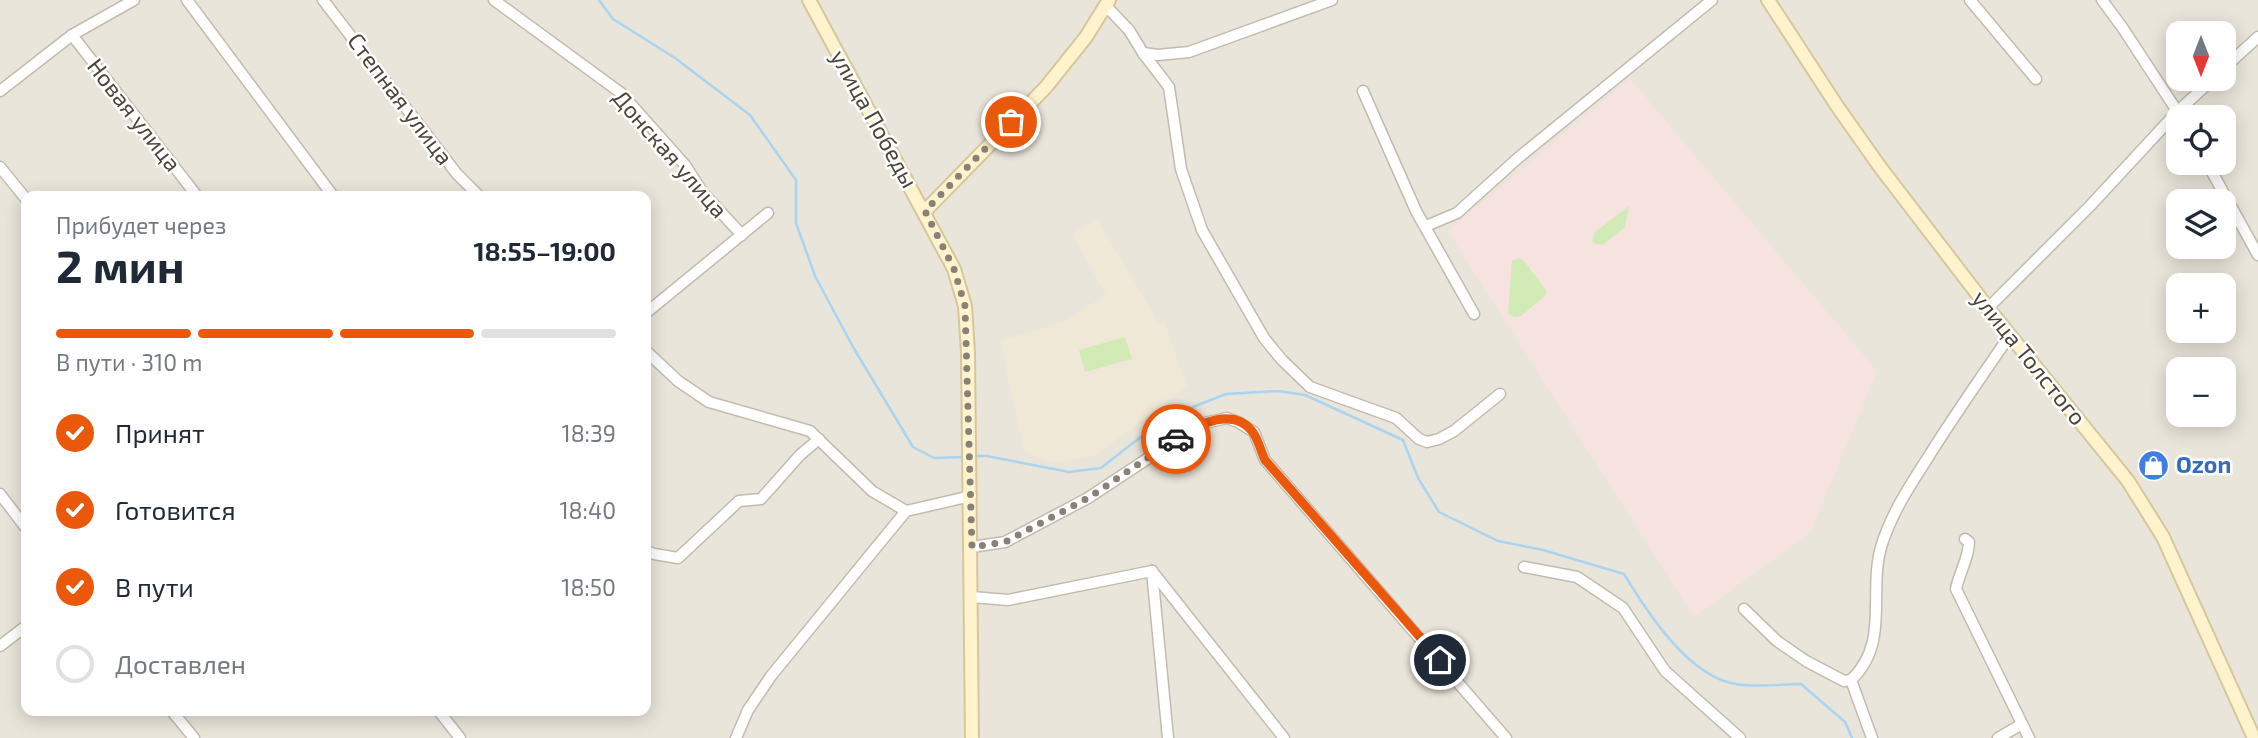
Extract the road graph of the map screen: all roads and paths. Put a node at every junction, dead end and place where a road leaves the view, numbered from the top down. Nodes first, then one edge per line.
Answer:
1 (134, 0) edge
2 (187, 0) edge
3 (323, 0) edge
4 (494, 0) edge
5 (809, 0) edge
6 (1332, 0) edge
7 (1712, 0) edge
8 (1768, 0) edge
9 (1970, 0) edge
10 (2102, 0) edge
11 (1108, 4) edge
12 (72, 35) junction
13 (2258, 37) edge
14 (1143, 53) junction
15 (2236, 57) edge
16 (2036, 79) dead end
17 (0, 91) edge
18 (1363, 91) dead end
19 (2202, 91) edge
20 (2174, 105) edge
21 (2188, 105) edge
22 (2166, 128) edge
23 (0, 167) edge
24 (2214, 175) edge
25 (193, 191) edge
26 (329, 191) edge
27 (474, 191) edge
28 (21, 193) edge
29 (925, 211) junction
30 (768, 213) dead end
31 (1426, 226) junction
32 (742, 235) junction
33 (2258, 255) edge
34 (1988, 308) junction
35 (651, 309) edge
36 (1474, 314) dead end
37 (2010, 335) junction
38 (651, 356) edge
39 (1500, 394) dead end
40 (819, 439) junction
41 (0, 494) edge
42 (971, 496) junction
43 (906, 511) junction
44 (21, 521) edge
45 (1965, 540) dead end
46 (972, 547) junction
47 (651, 552) edge
48 (1524, 567) dead end
49 (1152, 571) junction
50 (972, 597) junction
51 (1744, 609) dead end
52 (21, 630) edge
53 (0, 646) edge
54 (1851, 680) junction
55 (177, 716) edge
56 (443, 716) edge
57 (2022, 724) junction
58 (735, 737) edge
59 (194, 738) edge
60 (460, 738) edge
61 (972, 738) edge
62 (1168, 738) edge
63 (1284, 738) edge
64 (1506, 738) edge
65 (1740, 738) edge
66 (1872, 738) edge
67 (1998, 738) edge
68 (2029, 738) edge
69 (2254, 738) edge

1 - 12 street
2 - 26 street
3 - 27 street, Степная улица
4 - 32 street, Донская улица
5 - 29 street, улица Победы
6 - 14 street
7 - 31 street
8 - 34 street, улица Толстого
9 - 16 street
10 - 20 street
11 - 14 street
11 - 29 street
12 - 17 street
12 - 25 street, Новая улица
13 - 15 street
14 - 39 street
18 - 31 street
19 - 21 street
22 - 34 street
23 - 28 street
24 - 33 street
29 - 42 street, улица Победы
30 - 32 street
31 - 36 street
32 - 35 street
34 - 37 street, улица Толстого
37 - 54 street
37 - 69 street, улица Толстого
38 - 40 street
40 - 43 street
40 - 47 street
41 - 44 street
42 - 43 street
42 - 46 street, улица Победы
43 - 58 street
45 - 57 street
46 - 50 street, улица Победы
46 - 64 street
48 - 65 street
49 - 50 street
49 - 62 street
49 - 63 street
50 - 61 street, улица Победы
51 - 54 street
52 - 53 street
54 - 66 street
55 - 59 street
56 - 60 street
57 - 67 street
57 - 68 street

